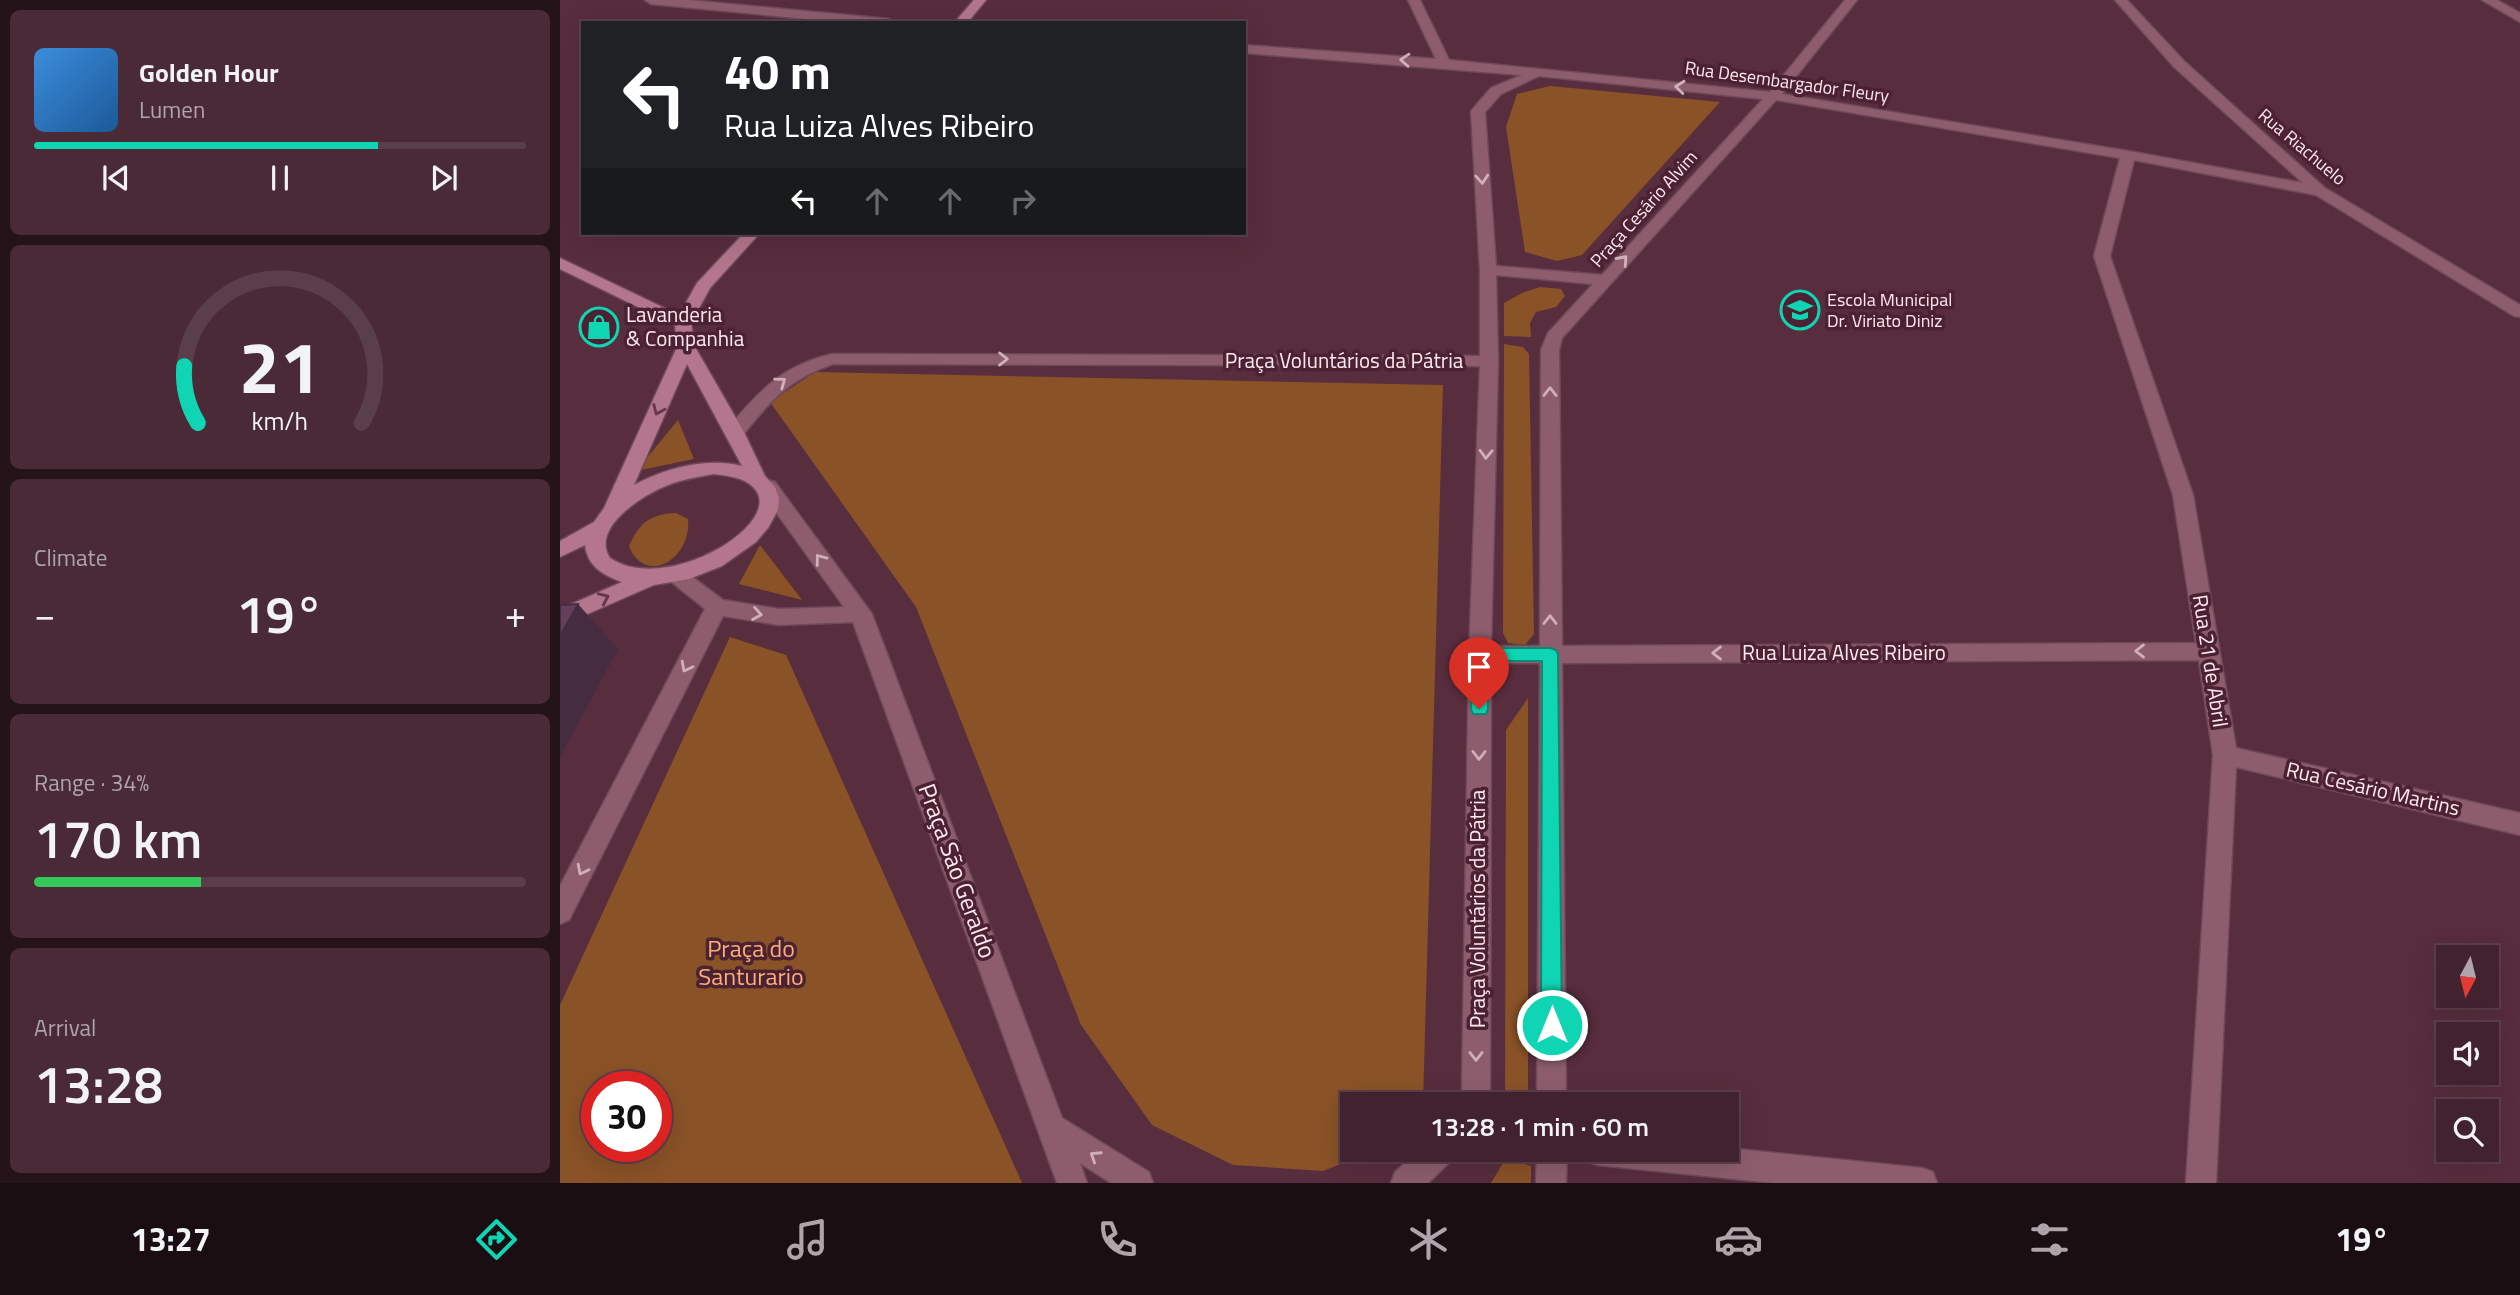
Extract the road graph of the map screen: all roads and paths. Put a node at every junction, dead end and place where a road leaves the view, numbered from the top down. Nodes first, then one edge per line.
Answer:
1 (650, 0) edge
2 (980, 0) edge
3 (1414, 0) edge
4 (1851, 0) edge
5 (2121, 0) edge
6 (2487, 0) edge
7 (2520, 18) edge
8 (869, 21) edge
9 (962, 21) edge
10 (1246, 49) edge
11 (1444, 63) junction
12 (1538, 72) junction
13 (1773, 96) junction
14 (2128, 155) junction
15 (2320, 191) junction
16 (750, 235) edge
17 (560, 263) edge
18 (1488, 270) junction
19 (1605, 280) junction
20 (2520, 312) edge
21 (683, 323) junction
22 (686, 348) junction
23 (1489, 361) junction
24 (735, 432) junction
25 (762, 482) junction
26 (613, 510) junction
27 (600, 527) junction
28 (560, 550) edge
29 (676, 575) junction
30 (648, 579) junction
31 (717, 607) junction
32 (861, 614) junction
33 (560, 618) edge
34 (2208, 651) junction
35 (1550, 654) junction
36 (1480, 655) junction
37 (2225, 755) junction
38 (2520, 824) edge
39 (560, 912) edge
40 (1475, 1092) edge
41 (1552, 1092) edge
42 (1052, 1128) junction
43 (1428, 1162) edge
44 (1552, 1162) edge
45 (1715, 1162) edge
46 (1072, 1183) edge
47 (1138, 1183) edge
48 (1406, 1183) edge
49 (1551, 1183) edge
50 (1922, 1183) edge
51 (2201, 1183) edge

1 - 8 street
2 - 9 main road
3 - 11 street
4 - 13 street, Praça Cesário Alvim
5 - 15 street, Rua Riachuelo
6 - 7 street
11 -> 10 street, Rua Desembargador Fleury
11 - 12 street, Rua Desembargador Fleury
13 -> 12 street, Rua Desembargador Fleury
12 -> 18 street
13 - 14 street, Rua Desembargador Fleury
19 -> 13 street, Praça Cesário Alvim
14 - 15 street, Rua Desembargador Fleury
14 - 34 street, Rua 21 de Abril
15 - 20 street, Rua Riachuelo
16 - 21 main road
17 - 21 main road
18 - 19 street
18 - 23 street
35 -> 19 street, Praça Cesário Alvim
21 - 22 main road
22 - 24 main road
22 -> 26 main road
24 -> 23 street, Praça Voluntários da Pátria
23 -> 36 street, Praça Voluntários da Pátria
24 - 25 main road
25 - 26 main road
25 - 29 main road
32 -> 25 street, Praça São Geraldo
26 - 27 main road
27 - 28 main road
27 - 30 main road
29 - 30 main road
29 - 31 street
33 -> 30 main road
31 -> 32 street
31 -> 39 street
32 - 42 street, Praça São Geraldo
34 -> 35 street, Rua Luiza Alves Ribeiro
34 - 37 street, Rua 21 de Abril
35 - 36 street, Rua Luiza Alves Ribeiro
35 - 41 street
36 -> 40 street, Praça Voluntários da Pátria
37 - 38 street, Rua Cesário Martins
37 - 51 street, Rua 21 de Abril
42 - 46 street, Praça São Geraldo
47 -> 42 street
43 - 48 street
44 - 49 street
45 - 50 street

